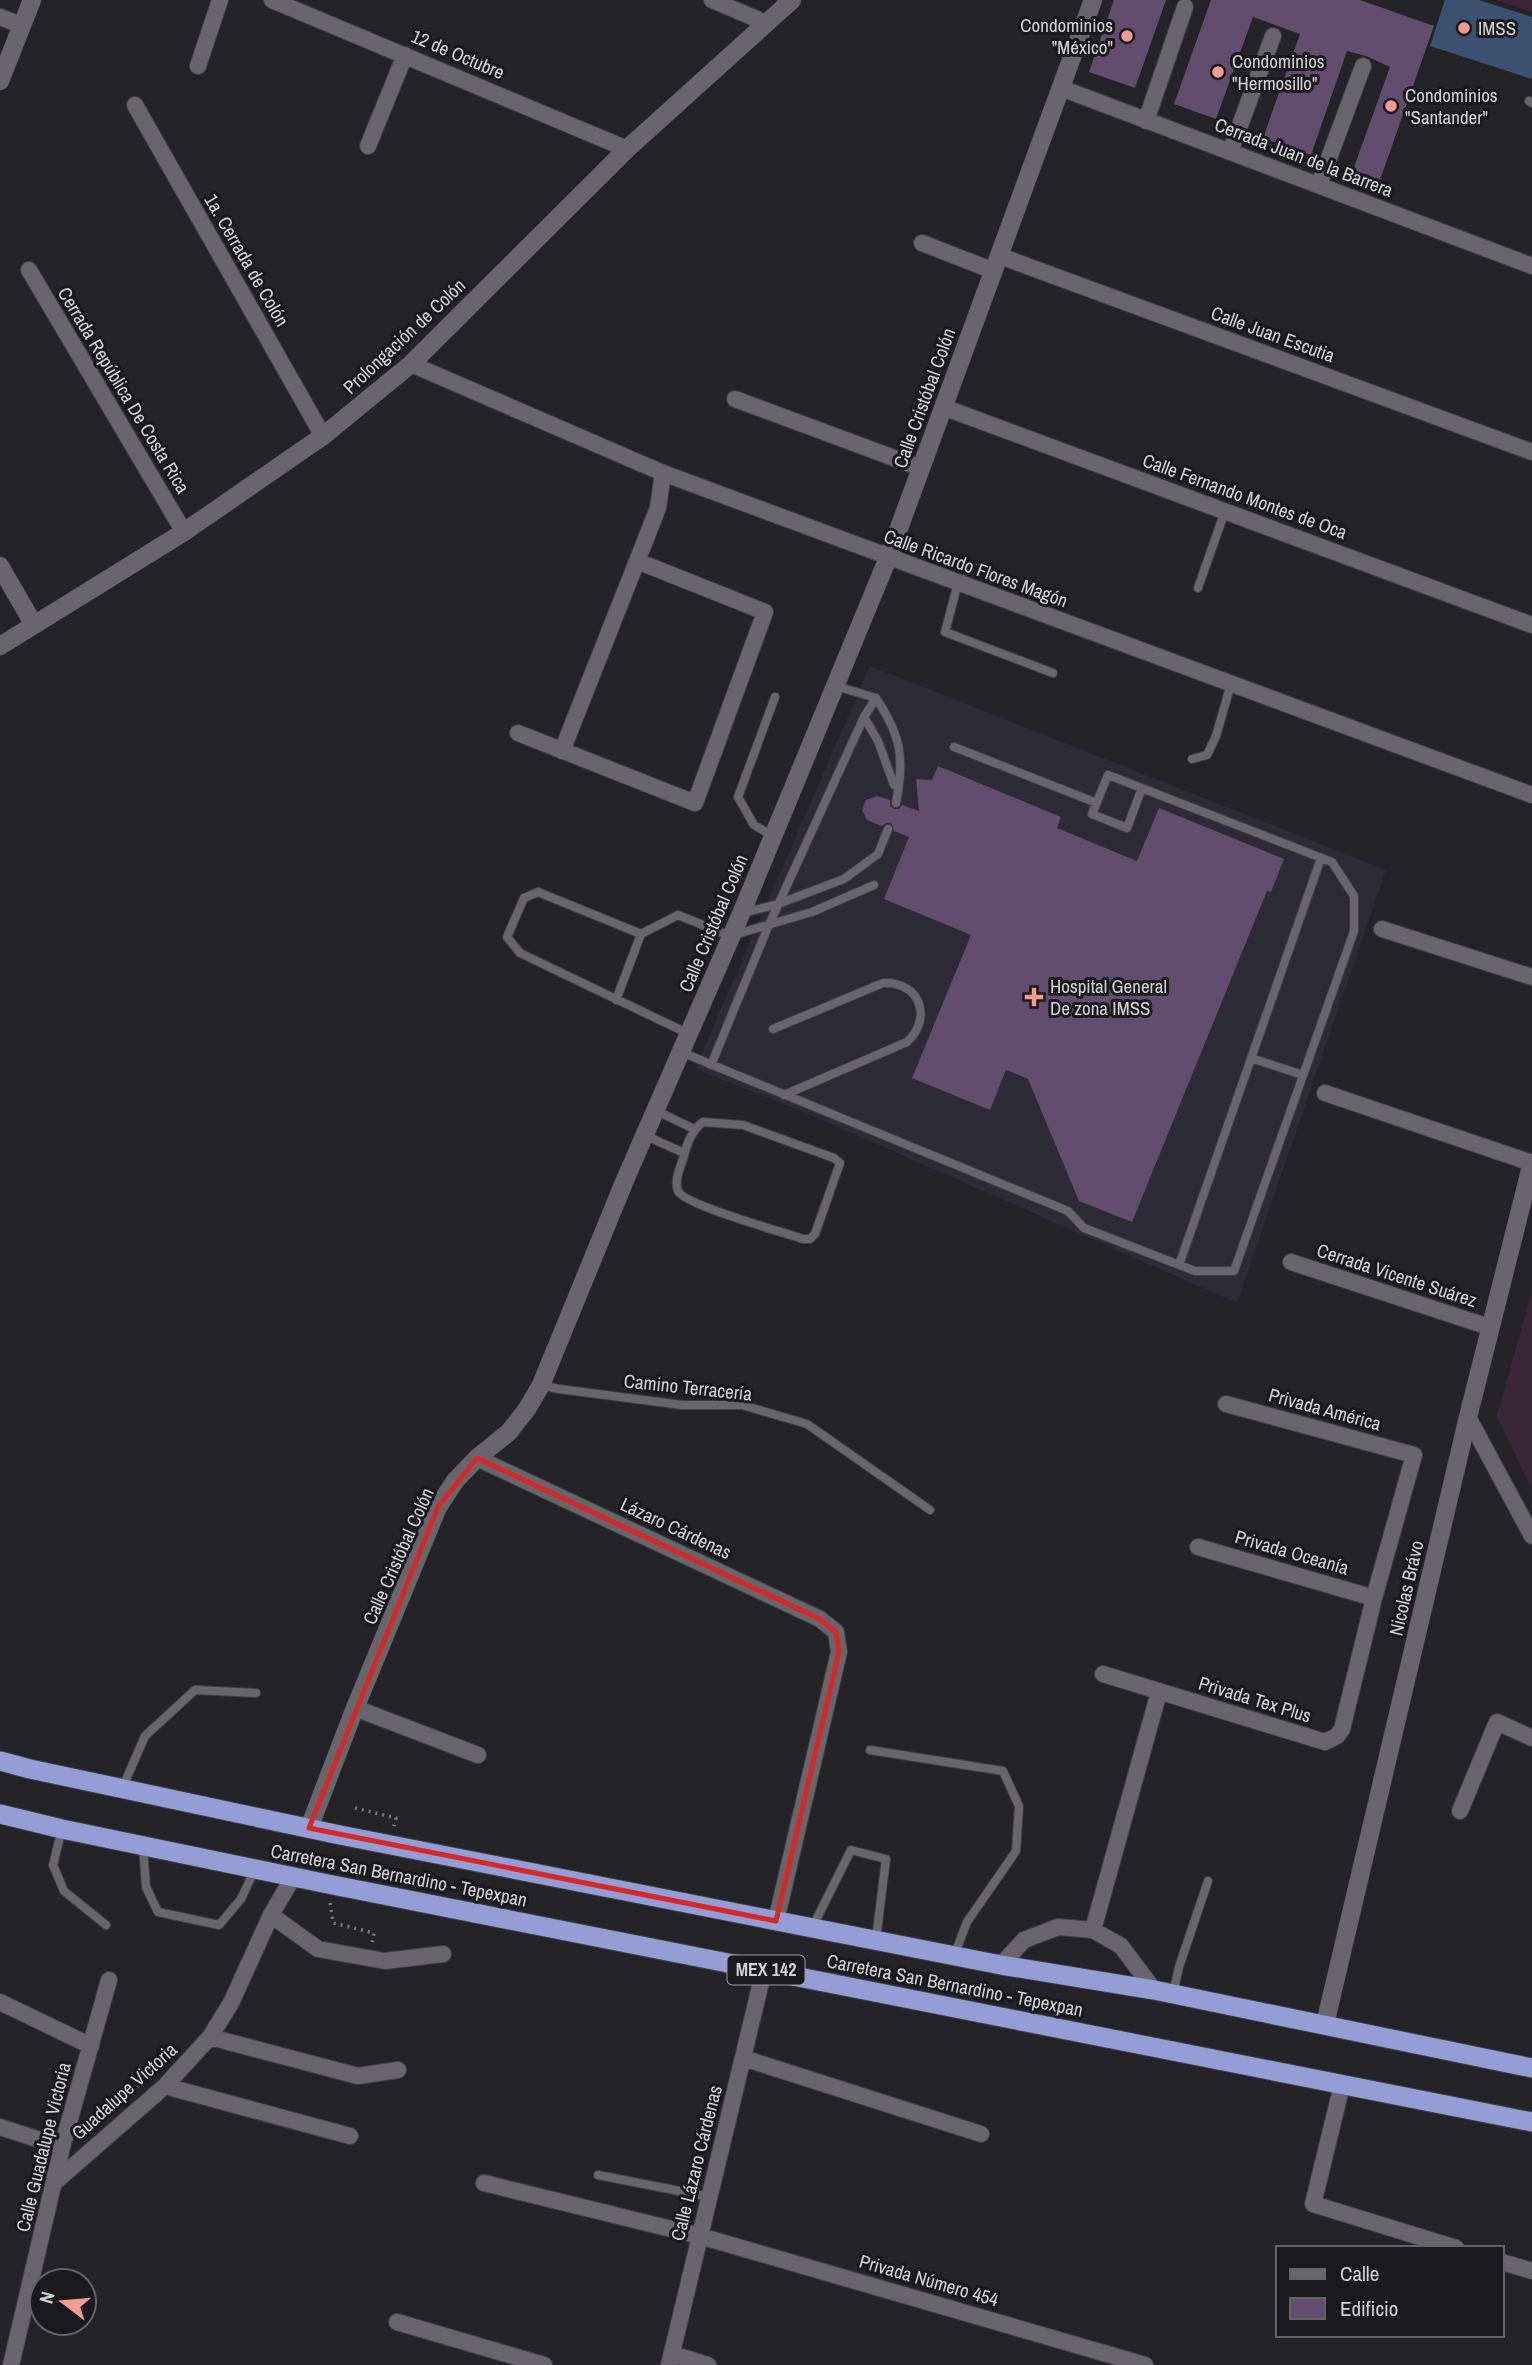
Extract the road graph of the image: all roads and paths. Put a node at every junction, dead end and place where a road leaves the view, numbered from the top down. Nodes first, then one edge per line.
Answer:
1 (32, 0) edge
2 (220, 0) edge
3 (272, 0) edge
4 (712, 0) edge
5 (792, 0) edge
6 (1093, 0) edge
7 (1185, 7) dead end
8 (0, 17) edge
9 (766, 23) junction
10 (21, 25) junction
11 (1273, 36) dead end
12 (405, 55) junction
13 (198, 66) dead end
14 (1363, 66) dead end
15 (0, 81) edge
16 (1060, 88) junction
17 (135, 105) dead end
18 (1146, 121) junction
19 (368, 146) dead end
20 (627, 149) junction
21 (1230, 152) junction
22 (1319, 185) junction
23 (922, 243) dead end
24 (997, 264) junction
25 (1532, 265) edge
26 (29, 270) dead end
27 (411, 364) junction
28 (735, 399) dead end
29 (943, 407) junction
30 (323, 436) junction
31 (1532, 452) edge
32 (921, 468) junction
33 (663, 473) junction
34 (1225, 511) junction
35 (184, 532) junction
36 (888, 558) junction
37 (637, 561) junction
38 (0, 566) edge
39 (957, 583) junction
40 (1198, 588) dead end
41 (34, 625) junction
42 (1532, 625) edge
43 (0, 646) edge
44 (1053, 673) dead end
45 (1231, 684) junction
46 (836, 686) junction
47 (775, 697) dead end
48 (876, 698) junction
49 (864, 717) junction
50 (518, 733) dead end
51 (954, 747) dead end
52 (562, 751) junction
53 (1192, 759) dead end
54 (894, 785) dead end
55 (1142, 788) junction
56 (1532, 795) edge
57 (896, 803) dead end
58 (1097, 803) junction
59 (888, 829) dead end
60 (773, 835) junction
61 (1321, 858) junction
62 (874, 885) dead end
63 (778, 904) junction
64 (741, 914) junction
65 (768, 926) junction
66 (1382, 929) dead end
67 (641, 934) junction
68 (730, 936) junction
69 (1532, 977) edge
70 (616, 1000) junction
71 (773, 1029) dead end
72 (689, 1034) junction
73 (681, 1052) junction
74 (1251, 1058) junction
75 (710, 1065) junction
76 (1304, 1075) junction
77 (1325, 1093) dead end
78 (784, 1095) junction
79 (655, 1110) junction
80 (694, 1129) junction
81 (644, 1135) junction
82 (684, 1153) junction
83 (1532, 1163) edge
84 (1291, 1262) dead end
85 (1179, 1265) junction
86 (1489, 1328) junction
87 (541, 1385) junction
88 (1226, 1404) dead end
89 (1468, 1417) junction
90 (1414, 1455) joint
91 (477, 1458) junction
92 (930, 1510) dead end
93 (1532, 1536) edge
94 (1198, 1546) dead end
95 (1374, 1598) junction
96 (1103, 1674) dead end
97 (1159, 1692) junction
98 (256, 1693) dead end
99 (355, 1708) junction
100 (1532, 1738) edge
101 (870, 1750) dead end
102 (478, 1755) dead end
103 (0, 1761) edge
104 (122, 1789) junction
105 (1460, 1811) dead end
106 (0, 1814) edge
107 (309, 1828) junction
108 (62, 1829) junction
109 (143, 1846) junction
110 (255, 1869) junction
111 (293, 1877) junction
112 (1208, 1881) dead end
113 (328, 1884) junction
114 (271, 1915) junction
115 (776, 1921) junction
116 (106, 1925) dead end
117 (812, 1928) junction
118 (1093, 1930) junction
119 (876, 1940) junction
120 (372, 1942) dead end
121 (443, 1954) dead end
122 (954, 1956) junction
123 (1001, 1965) junction
124 (764, 1970) junction
125 (109, 1980) dead end
126 (1163, 1992) junction
127 (0, 2002) edge
128 (1325, 2024) junction
129 (210, 2037) junction
130 (91, 2046) junction
131 (743, 2058) junction
132 (1532, 2068) edge
133 (398, 2070) dead end
134 (165, 2085) junction
135 (1342, 2085) junction
136 (1532, 2122) edge
137 (0, 2127) edge
138 (981, 2134) dead end
139 (350, 2136) dead end
140 (62, 2147) junction
141 (598, 2175) dead end
142 (55, 2182) junction
143 (484, 2183) dead end
144 (710, 2197) junction
145 (700, 2236) junction
146 (1450, 2246) edge
147 (1504, 2263) edge
148 (1532, 2271) edge
149 (397, 2322) dead end
150 (670, 2360) edge
151 (11, 2365) edge
152 (544, 2365) edge
153 (708, 2365) edge
154 (1146, 2365) edge

1 - 10 street
2 - 13 street
3 - 12 street, 12 de Octubre
4 - 9 street
5 - 9 street, Prolongación de Colón
6 - 16 street, Calle Cristóbal Colón
7 - 18 street
8 - 10 street
9 - 20 street, Prolongación de Colón
10 - 15 street
11 - 21 street
12 - 19 street
12 - 20 street, 12 de Octubre
14 - 22 street
16 - 18 street, Cerrada Juan de la Barrera
16 - 24 street, Calle Cristóbal Colón
17 - 30 street, 1a. Cerrada de Colón
18 - 21 street, Cerrada Juan de la Barrera
20 - 27 street, Prolongación de Colón
21 - 22 street, Cerrada Juan de la Barrera
22 - 25 street, Cerrada Juan de la Barrera
23 - 24 street, Calle Juan Escutia
24 - 29 street, Calle Cristóbal Colón
24 - 31 street, Calle Juan Escutia
26 - 35 street, Cerrada República De Costa Rica
27 - 30 street, Prolongación de Colón
27 - 33 street, Calle Ricardo Flores Magón
28 - 32 street
29 - 32 street, Calle Cristóbal Colón
29 - 34 street, Calle Fernando Montes de Oca
30 - 35 street, Prolongación de Colón
32 - 36 street, Calle Cristóbal Colón
33 - 36 street, Calle Ricardo Flores Magón
33 - 37 street
34 - 40 lane
34 - 42 street, Calle Fernando Montes de Oca
35 - 41 street, Prolongación de Colón
36 - 39 street, Calle Ricardo Flores Magón
36 - 46 street, Calle Cristóbal Colón
37 - 52 street
37 - 52 street
38 - 41 street
39 - 44 lane
39 - 45 street, Calle Ricardo Flores Magón
41 - 43 street, Prolongación de Colón
45 - 53 lane
45 - 56 street, Calle Ricardo Flores Magón
46 - 48 lane
46 - 60 street, Calle Cristóbal Colón
47 - 60 lane
48 - 49 lane
48 - 57 lane
49 - 54 lane
49 - 63 lane
50 - 52 street
51 - 58 lane
55 - 58 lane
55 - 58 lane
55 - 61 lane
59 - 63 lane
60 - 64 street, Calle Cristóbal Colón
61 - 74 lane
61 - 76 lane
62 - 65 lane
63 - 64 lane
63 - 65 lane
64 - 68 street, Calle Cristóbal Colón
65 - 68 lane
65 - 75 lane
66 - 69 street
67 - 68 lane
67 - 70 lane
67 - 70 lane
68 - 72 street, Calle Cristóbal Colón
70 - 72 lane
71 - 78 lane
72 - 73 street, Calle Cristóbal Colón
73 - 75 lane
73 - 79 street, Calle Cristóbal Colón
74 - 76 lane
74 - 85 lane
75 - 78 lane
76 - 85 lane
77 - 83 street
78 - 85 lane
79 - 80 lane
79 - 81 street, Calle Cristóbal Colón
80 - 82 lane
80 - 82 lane
81 - 82 lane
81 - 87 street, Calle Cristóbal Colón
83 - 86 street, Nicolas Brávo
84 - 86 street, Cerrada Vicente Suárez
86 - 89 street, Nicolas Brávo
87 - 91 street, Calle Cristóbal Colón
87 - 92 lane, Camino Terracería
88 - 90 street, Privada América
89 - 93 street
89 - 128 street, Nicolas Brávo
90 - 95 street, Privada Tex Plus
91 - 99 street, Calle Cristóbal Colón
91 - 115 street, Lázaro Cárdenas
94 - 95 street, Privada Oceanía
95 - 97 street, Privada Tex Plus
96 - 97 street
97 - 118 street
98 - 104 lane
99 - 102 street
99 - 107 street, Calle Cristóbal Colón
100 - 105 street
101 - 122 lane
103 - 104 highway, Carretera San Bernardino - Tepexpan / MEX 142
104 - 107 highway, Carretera San Bernardino - Tepexpan / MEX 142
106 - 108 highway, Carretera San Bernardino - Tepexpan / MEX 142
107 - 115 highway, Carretera San Bernardino - Tepexpan / MEX 142
108 - 109 highway, Carretera San Bernardino - Tepexpan / MEX 142
108 - 116 lane
109 - 110 highway, Carretera San Bernardino - Tepexpan / MEX 142
109 - 110 lane
110 - 111 highway, Carretera San Bernardino - Tepexpan / MEX 142
111 - 113 highway, Carretera San Bernardino - Tepexpan / MEX 142
111 - 114 street, Guadalupe Victoria
112 - 126 lane
113 - 120 path
113 - 124 highway, Carretera San Bernardino - Tepexpan / MEX 142
114 - 121 street
114 - 129 street, Guadalupe Victoria
115 - 117 highway, Carretera San Bernardino - Tepexpan / MEX 142
117 - 119 highway, Carretera San Bernardino - Tepexpan / MEX 142
117 - 119 lane
118 - 123 street
118 - 126 street
119 - 122 highway, Carretera San Bernardino - Tepexpan / MEX 142
122 - 123 highway, Carretera San Bernardino - Tepexpan / MEX 142
123 - 126 highway, Carretera San Bernardino - Tepexpan / MEX 142
124 - 131 street, Calle Lázaro Cárdenas
124 - 135 highway, Carretera San Bernardino - Tepexpan / MEX 142
125 - 130 street, Calle Guadalupe Victoria
126 - 128 highway, Carretera San Bernardino - Tepexpan / MEX 142
127 - 130 street
128 - 132 highway, Carretera San Bernardino - Tepexpan / MEX 142
129 - 133 street
129 - 134 street, Guadalupe Victoria
130 - 140 street, Calle Guadalupe Victoria
131 - 138 street
131 - 144 street, Calle Lázaro Cárdenas
134 - 139 street
134 - 142 street, Guadalupe Victoria
135 - 136 highway, Carretera San Bernardino - Tepexpan / MEX 142
135 - 146 street
137 - 140 street
140 - 142 street, Calle Guadalupe Victoria
141 - 144 lane
142 - 151 street, Calle Guadalupe Victoria
143 - 145 street, Privada Número 454
144 - 145 street, Calle Lázaro Cárdenas
145 - 150 street, Calle Lázaro Cárdenas
145 - 154 street, Privada Número 454
147 - 148 street
149 - 152 street
150 - 153 street

